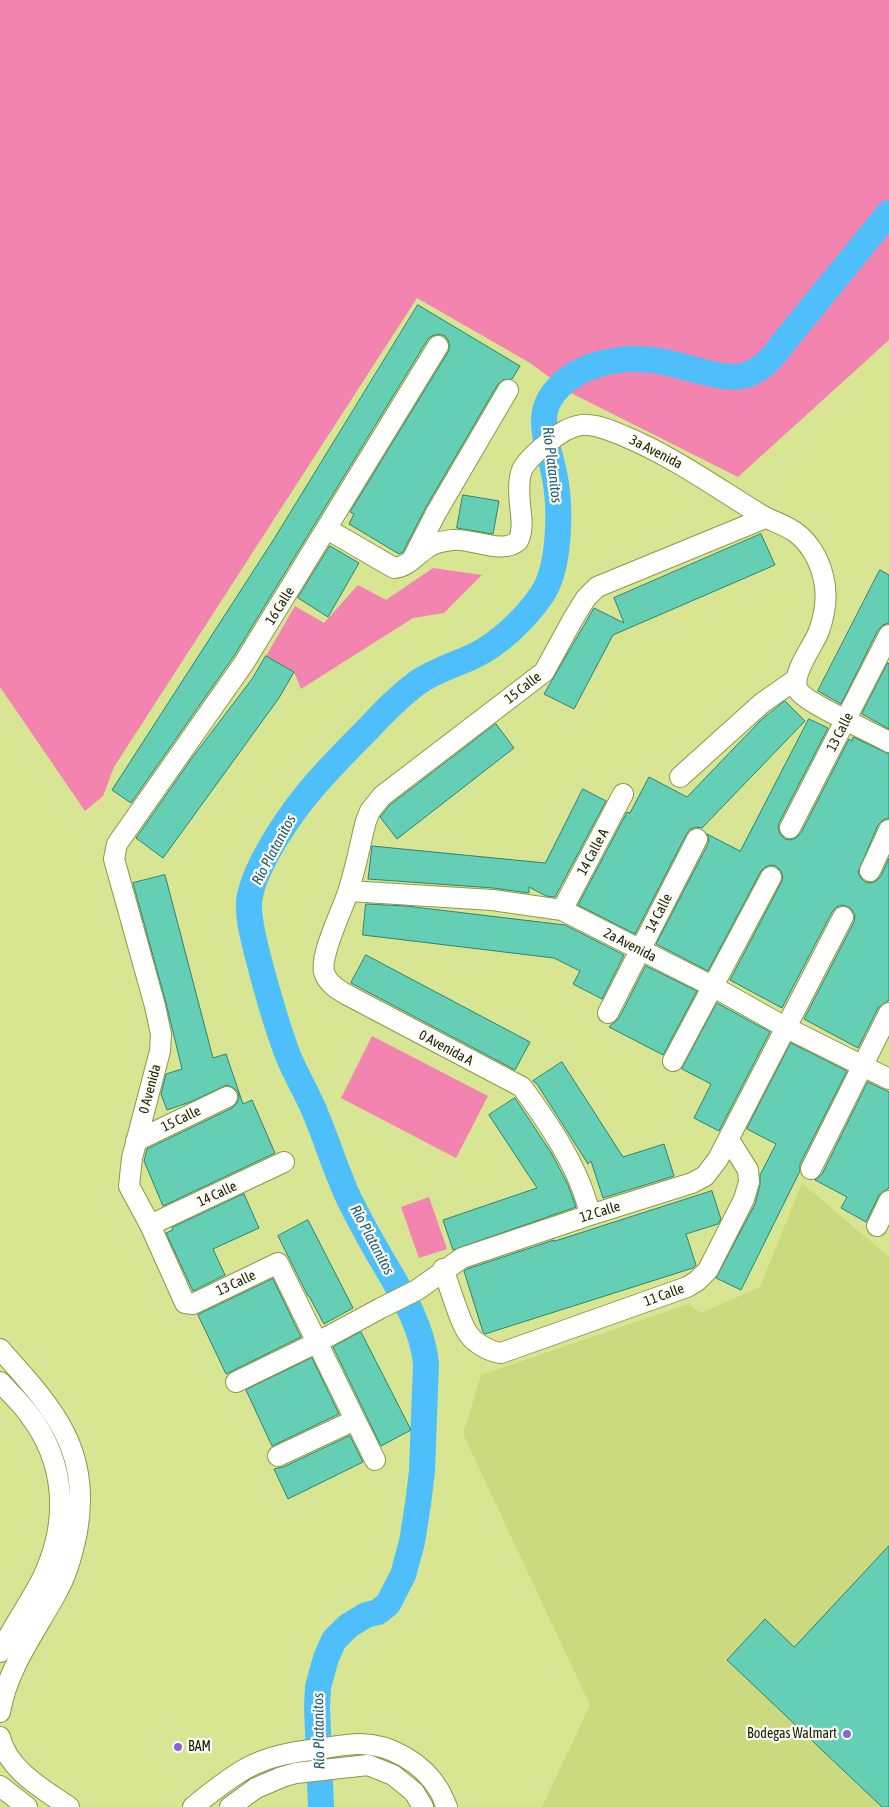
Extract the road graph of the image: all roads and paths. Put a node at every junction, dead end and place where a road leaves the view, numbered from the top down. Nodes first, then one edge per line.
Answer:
1 (438, 346) dead end
2 (508, 390) dead end
3 (765, 518) junction
4 (327, 529) junction
5 (412, 560) junction
6 (889, 635) edge
7 (795, 680) junction
8 (847, 720) junction
9 (889, 742) edge
10 (680, 776) dead end
11 (623, 794) dead end
12 (790, 828) dead end
13 (889, 830) edge
14 (697, 839) dead end
15 (114, 859) joint
16 (870, 871) dead end
17 (771, 877) dead end
18 (349, 891) junction
19 (562, 910) junction
20 (843, 916) dead end
21 (640, 950) junction
22 (712, 986) junction
23 (608, 1013) dead end
24 (889, 1013) edge
25 (785, 1027) junction
26 (673, 1061) dead end
27 (862, 1066) junction
28 (889, 1079) edge
29 (227, 1097) dead end
30 (729, 1140) junction
31 (136, 1141) junction
32 (284, 1162) dead end
33 (811, 1169) dead end
34 (889, 1200) edge
35 (590, 1215) junction
36 (150, 1225) junction
37 (877, 1226) dead end
38 (444, 1269) junction
39 (193, 1304) joint
40 (318, 1342) junction
41 (4, 1360) edge
42 (27, 1380) junction
43 (236, 1382) dead end
44 (3, 1390) edge
45 (356, 1420) junction
46 (278, 1456) dead end
47 (374, 1460) dead end
48 (0, 1652) edge
49 (0, 1712) edge
50 (0, 1737) edge
51 (0, 1786) edge
52 (27, 1807) edge
53 (70, 1807) edge
54 (193, 1807) edge
55 (230, 1807) edge
56 (423, 1807) edge
57 (447, 1807) edge

1 - 4 street, 16 Calle
2 - 5 street
3 - 5 street, 3a Avenida
3 - 7 street, 3a Avenida
3 - 18 street, 15 Calle
4 - 5 street, 3a Avenida
4 - 15 street, 16 Calle
6 - 8 street, 13 Calle
7 - 8 street
7 - 10 street
8 - 9 street
8 - 12 street, 13 Calle
11 - 19 street, 14 Calle A
13 - 16 street
14 - 21 street, 14 Calle
15 - 31 street, 0 Avenida
17 - 22 street
18 - 19 street, 2a Avenida
18 - 35 street, 0 Avenida A
19 - 21 street, 2a Avenida
20 - 25 street, 12 Calle
21 - 22 street, 2a Avenida
21 - 23 street, 14 Calle
22 - 25 street, 2a Avenida
22 - 26 street
24 - 27 street
25 - 27 street, 2a Avenida
25 - 30 street, 12 Calle
27 - 28 street, 2a Avenida
27 - 33 street
29 - 31 street, 15 Calle
30 - 35 street, 12 Calle
30 - 38 street, 11 Calle
31 - 36 street, 0 Avenida
32 - 36 street, 14 Calle
34 - 37 street
35 - 38 street, 12 Calle
36 - 39 street, 0 Avenida
38 - 40 street, 12 Calle
39 - 40 street, 13 Calle
40 - 43 street, 12 Calle
40 - 45 street
41 - 42 street
42 - 44 street
42 - 49 street
44 - 48 street
45 - 46 street
45 - 47 street
50 - 53 street
51 - 52 street
54 - 57 street
55 - 56 street

